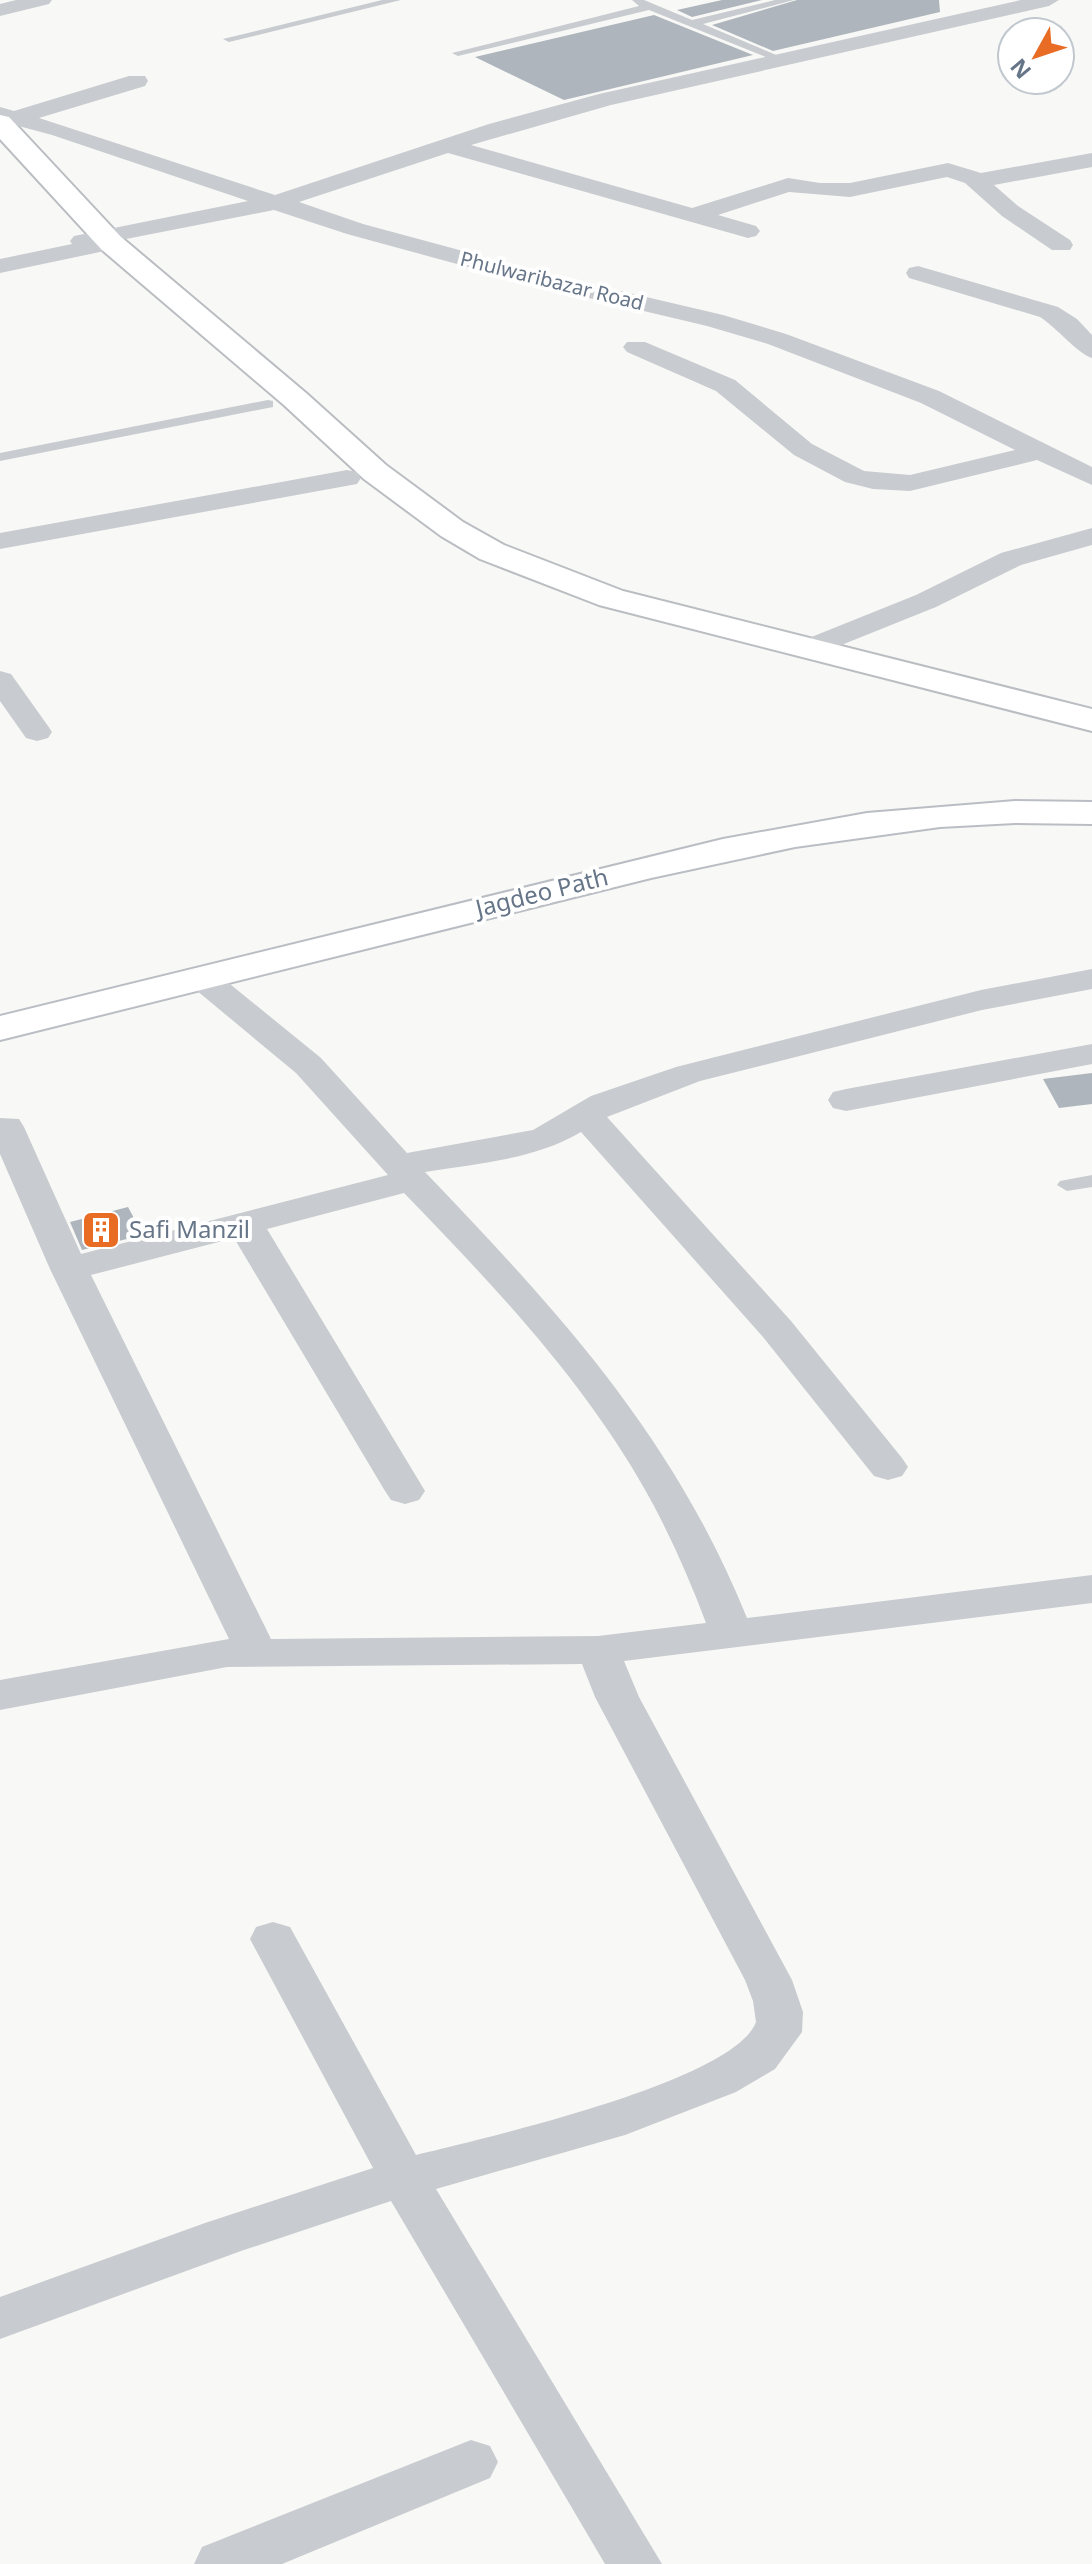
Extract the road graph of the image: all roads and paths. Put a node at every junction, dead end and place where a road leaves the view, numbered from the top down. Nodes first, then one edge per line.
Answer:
1 (42, 0) edge
2 (396, 0) edge
3 (635, 0) edge
4 (789, 0) edge
5 (1049, 0) edge
6 (650, 6) junction
7 (0, 10) edge
8 (692, 23) junction
9 (229, 39) dead end
10 (458, 53) dead end
11 (782, 60) junction
12 (137, 81) dead end
13 (6, 118) edge
14 (450, 146) junction
15 (0, 153) edge
16 (1092, 160) edge
17 (1061, 165) junction
18 (976, 181) junction
19 (1092, 185) edge
20 (273, 203) junction
21 (690, 216) junction
22 (748, 231) dead end
23 (97, 242) junction
24 (1061, 245) dead end
25 (0, 266) edge
26 (918, 273) dead end
27 (207, 339) junction
28 (636, 347) dead end
29 (1092, 350) edge
30 (268, 404) junction
31 (1043, 451) junction
32 (0, 457) edge
33 (1092, 477) edge
34 (347, 478) junction
35 (1092, 536) edge
36 (0, 541) edge
37 (809, 648) junction
38 (898, 679) junction
39 (0, 680) edge
40 (1092, 720) edge
41 (21, 722) edge
42 (1092, 738) edge
43 (1092, 813) edge
44 (202, 978) junction
45 (1092, 979) edge
46 (0, 1028) edge
47 (1092, 1054) edge
48 (846, 1100) dead end
49 (586, 1116) junction
50 (6, 1127) dead end
51 (407, 1173) junction
52 (1092, 1181) edge
53 (1067, 1185) dead end
54 (245, 1224) junction
55 (69, 1269) junction
56 (888, 1467) dead end
57 (405, 1491) dead end
58 (1092, 1589) edge
59 (732, 1634) junction
60 (598, 1650) junction
61 (257, 1653) junction
62 (0, 1695) edge
63 (273, 1939) dead end
64 (403, 2178) junction
65 (0, 2318) edge
66 (471, 2462) dead end
67 (222, 2564) edge
68 (634, 2564) edge

1 - 7 street
2 - 9 lane
3 - 6 lane
4 - 8 lane
5 - 11 street
6 - 8 lane
6 - 10 lane
8 - 11 lane
11 - 14 street
12 - 13 street
13 - 20 street, Phulwaribazar Road
13 - 23 main road
14 - 20 street
14 - 21 street
15 - 23 main road
16 - 17 street
17 - 18 street
17 - 19 street
18 - 21 street
18 - 24 street
20 - 23 street
20 - 31 street, Phulwaribazar Road
21 - 22 street
23 - 25 street
23 - 27 main road
26 - 29 street
27 - 30 main road
27 - 37 main road
28 - 31 street
30 - 32 lane
30 - 34 main road
31 - 33 street, Phulwaribazar Road
34 - 36 street
34 - 38 main road
35 - 37 street
37 - 38 main road
38 - 40 main road
38 - 42 main road
39 - 41 street
43 - 44 main road, Jagdeo Path
44 - 46 main road, Jagdeo Path
44 - 51 street
45 - 49 street
47 - 48 street
49 - 51 street
49 - 56 street
50 - 55 street
51 - 54 street
51 - 59 street
52 - 53 lane
54 - 55 street
54 - 57 street
55 - 61 street
58 - 59 street
59 - 60 street
60 - 61 street
60 - 64 street
61 - 62 street
63 - 64 street
64 - 65 street
64 - 68 street
66 - 67 street

